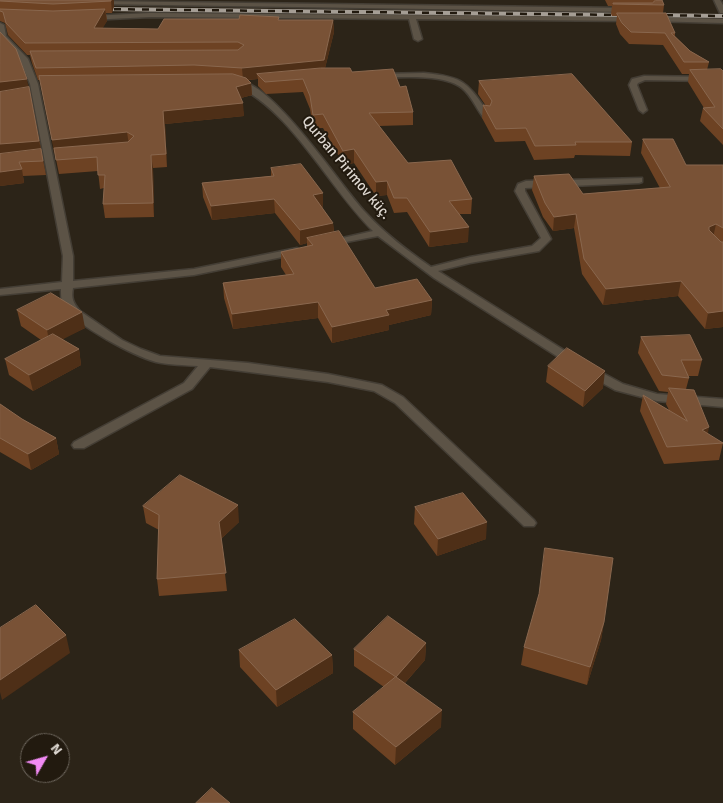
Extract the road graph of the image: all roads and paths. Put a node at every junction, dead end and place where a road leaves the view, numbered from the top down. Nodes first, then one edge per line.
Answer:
1 (717, 0) edge
2 (89, 2) edge
3 (238, 2) edge
4 (520, 4) edge
5 (636, 10) edge
6 (646, 11) edge
7 (723, 12) edge
8 (235, 15) junction
9 (412, 17) junction
10 (84, 18) edge
11 (637, 19) edge
12 (647, 19) edge
13 (723, 21) edge
14 (0, 25) edge
15 (1, 37) edge
16 (418, 39) dead end
17 (34, 58) edge
18 (24, 59) junction
19 (706, 70) edge
20 (366, 76) edge
21 (723, 76) edge
22 (227, 82) edge
23 (263, 82) edge
24 (245, 84) junction
25 (643, 110) dead end
26 (486, 115) edge
27 (639, 180) dead end
28 (380, 233) junction
29 (430, 270) junction
30 (68, 285) junction
31 (0, 292) edge
32 (208, 363) junction
33 (723, 403) edge
34 (79, 445) dead end
35 (529, 523) dead end

1 - 7 street
2 - 3 street
3 - 4 street
3 - 8 street
4 - 5 street
6 - 7 street
8 - 9 street
8 - 10 street
9 - 11 street
9 - 16 street
12 - 13 street
14 - 15 street
15 - 18 street
17 - 18 street
18 - 30 street
19 - 21 street
20 - 26 street
21 - 25 street
22 - 24 street
23 - 24 street
24 - 28 street, Qurban Pirimov küç.
27 - 29 street
28 - 29 street, Qurban Pirimov küç.
28 - 30 street
29 - 33 street, Qurban Pirimov küç.
30 - 31 street
30 - 32 street
32 - 34 street
32 - 35 street

